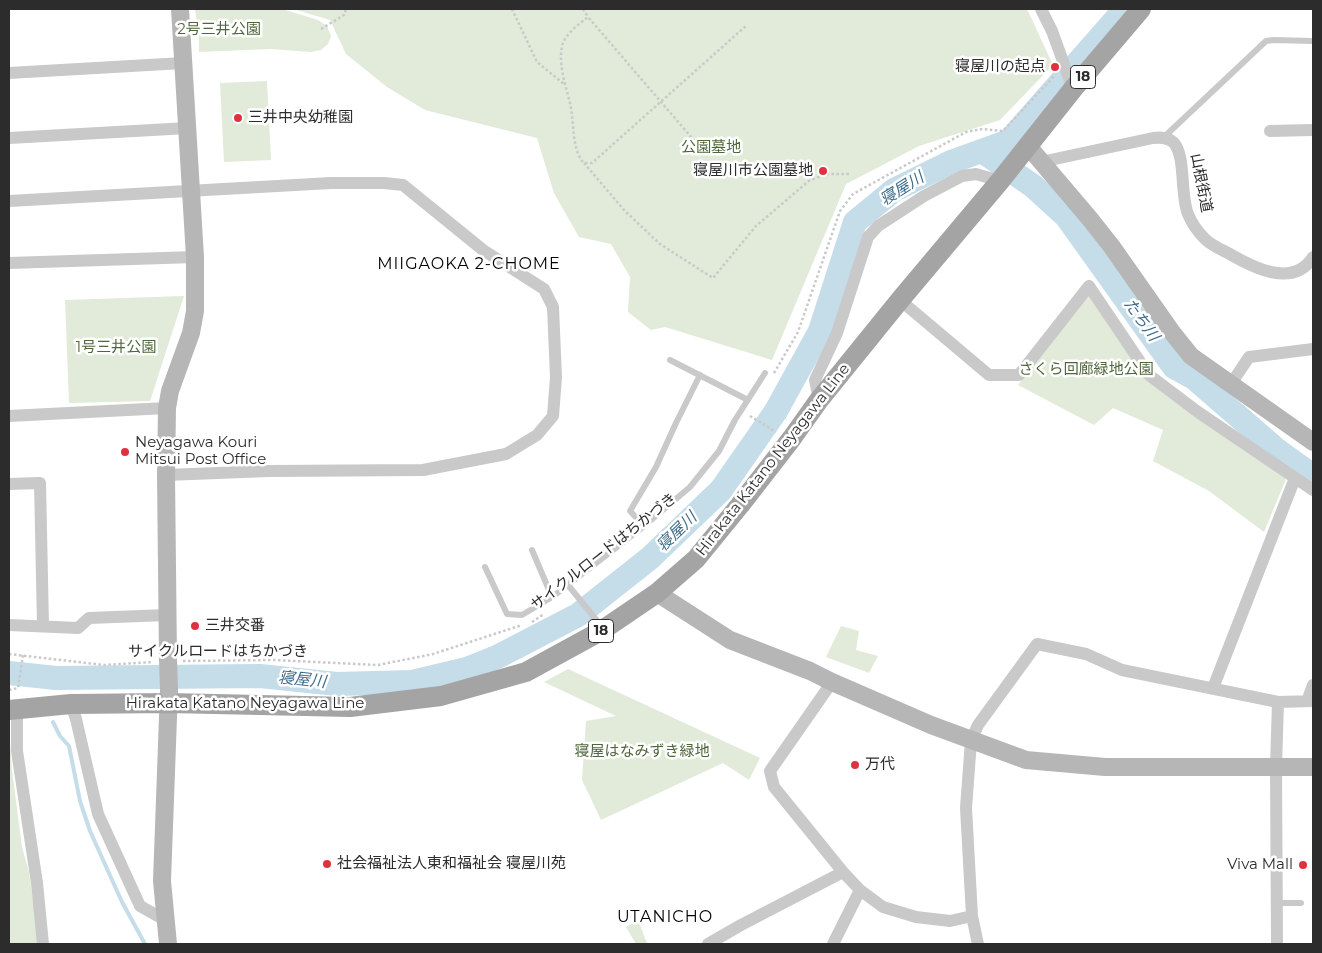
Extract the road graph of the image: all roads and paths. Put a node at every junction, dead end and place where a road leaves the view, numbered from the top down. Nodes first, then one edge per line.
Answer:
1 (180, 9) edge
2 (346, 9) edge
3 (512, 9) edge
4 (583, 9) edge
5 (1041, 9) edge
6 (1141, 9) edge
7 (588, 17) junction
8 (747, 25) dead end
9 (321, 29) dead end
10 (1313, 42) edge
11 (183, 63) junction
12 (1065, 66) junction
13 (9, 72) edge
14 (1072, 84) junction
15 (565, 85) junction
16 (662, 102) junction
17 (188, 128) junction
18 (1313, 130) edge
19 (1270, 131) dead end
20 (1164, 137) junction
21 (9, 138) edge
22 (698, 145) dead end
23 (1023, 152) junction
24 (1041, 162) junction
25 (584, 163) junction
26 (850, 174) dead end
27 (1001, 180) junction
28 (191, 192) junction
29 (9, 201) edge
30 (195, 257) junction
31 (1313, 257) edge
32 (9, 262) edge
33 (900, 300) junction
34 (1313, 349) edge
35 (670, 360) dead end
36 (765, 373) dead end
37 (774, 374) dead end
38 (700, 375) junction
39 (1231, 384) junction
40 (748, 400) junction
41 (819, 400) junction
42 (167, 408) junction
43 (754, 408) dead end
44 (9, 416) edge
45 (779, 434) dead end
46 (1313, 442) edge
47 (166, 475) junction
48 (1295, 478) junction
49 (9, 484) edge
50 (1313, 490) edge
51 (644, 526) junction
52 (532, 550) dead end
53 (485, 566) dead end
54 (568, 586) junction
55 (657, 593) junction
56 (552, 597) junction
57 (544, 614) dead end
58 (167, 615) junction
59 (530, 622) dead end
60 (598, 622) junction
61 (9, 624) edge
62 (523, 625) dead end
63 (43, 626) junction
64 (9, 654) edge
65 (23, 655) junction
66 (167, 661) junction
67 (832, 682) junction
68 (1313, 685) edge
69 (1212, 688) junction
70 (9, 690) edge
71 (169, 696) junction
72 (1310, 701) edge
73 (1278, 702) junction
74 (71, 704) junction
75 (13, 710) edge
76 (971, 740) junction
77 (13, 756) edge
78 (1276, 767) junction
79 (1313, 767) edge
80 (843, 872) junction
81 (860, 890) junction
82 (1277, 903) junction
83 (1301, 903) dead end
84 (972, 916) junction
85 (165, 920) junction
86 (43, 944) edge
87 (168, 944) edge
88 (708, 944) edge
89 (833, 944) edge
90 (978, 944) edge
91 (1277, 944) edge

1 - 11 street
2 - 9 path
3 - 15 path
4 - 7 path
5 - 12 street
6 - 14 main road, Hirakata Katano Neyagawa Line / 18
7 - 15 path
7 - 16 path
8 - 16 path
10 - 20 lane
11 - 13 street
11 - 17 street
12 - 14 street
12 - 37 path
14 - 23 main road, Hirakata Katano Neyagawa Line / 18
15 - 25 path
16 - 22 path
16 - 25 path
17 - 21 street
17 - 28 street
18 - 19 street
20 - 24 street
20 - 31 street, 山根街道
23 - 24 street
23 - 27 main road, Hirakata Katano Neyagawa Line / 18
24 - 39 street
25 - 26 path
27 - 33 main road, Hirakata Katano Neyagawa Line / 18
27 - 41 street
28 - 29 street
28 - 30 street
28 - 47 street
30 - 32 street
30 - 42 street
33 - 41 main road, Hirakata Katano Neyagawa Line / 18
33 - 48 street
34 - 39 street
35 - 38 lane
36 - 40 lane
38 - 40 lane
38 - 51 lane
39 - 46 street
40 - 51 lane
41 - 55 main road, Hirakata Katano Neyagawa Line / 18
42 - 44 street
42 - 47 street
43 - 45 path
47 - 58 street
48 - 50 street
48 - 69 street
49 - 63 street
51 - 54 lane
52 - 56 lane
53 - 56 lane
54 - 56 lane
54 - 60 lane
55 - 60 main road, Hirakata Katano Neyagawa Line / 18
55 - 67 street
57 - 59 path, サイクルロードはちかづき
58 - 63 street
58 - 66 street
60 - 71 main road, Hirakata Katano Neyagawa Line / 18
61 - 63 street
62 - 66 path, サイクルロードはちかづき
64 - 65 path, サイクルロードはちかづき
65 - 66 path, サイクルロードはちかづき
65 - 70 path
66 - 71 street, bridge
67 - 76 street
67 - 80 street
68 - 72 street
69 - 73 street
69 - 76 street
71 - 74 main road, Hirakata Katano Neyagawa Line / 18
71 - 85 street
72 - 73 street
73 - 78 street
74 - 75 main road, Hirakata Katano Neyagawa Line / 18
74 - 85 street
75 - 77 street
76 - 78 street
76 - 84 street
77 - 86 street
78 - 79 street
78 - 82 street
80 - 81 street
80 - 88 street
81 - 84 street
81 - 89 street
82 - 83 lane
82 - 91 street
84 - 90 street
85 - 87 street

